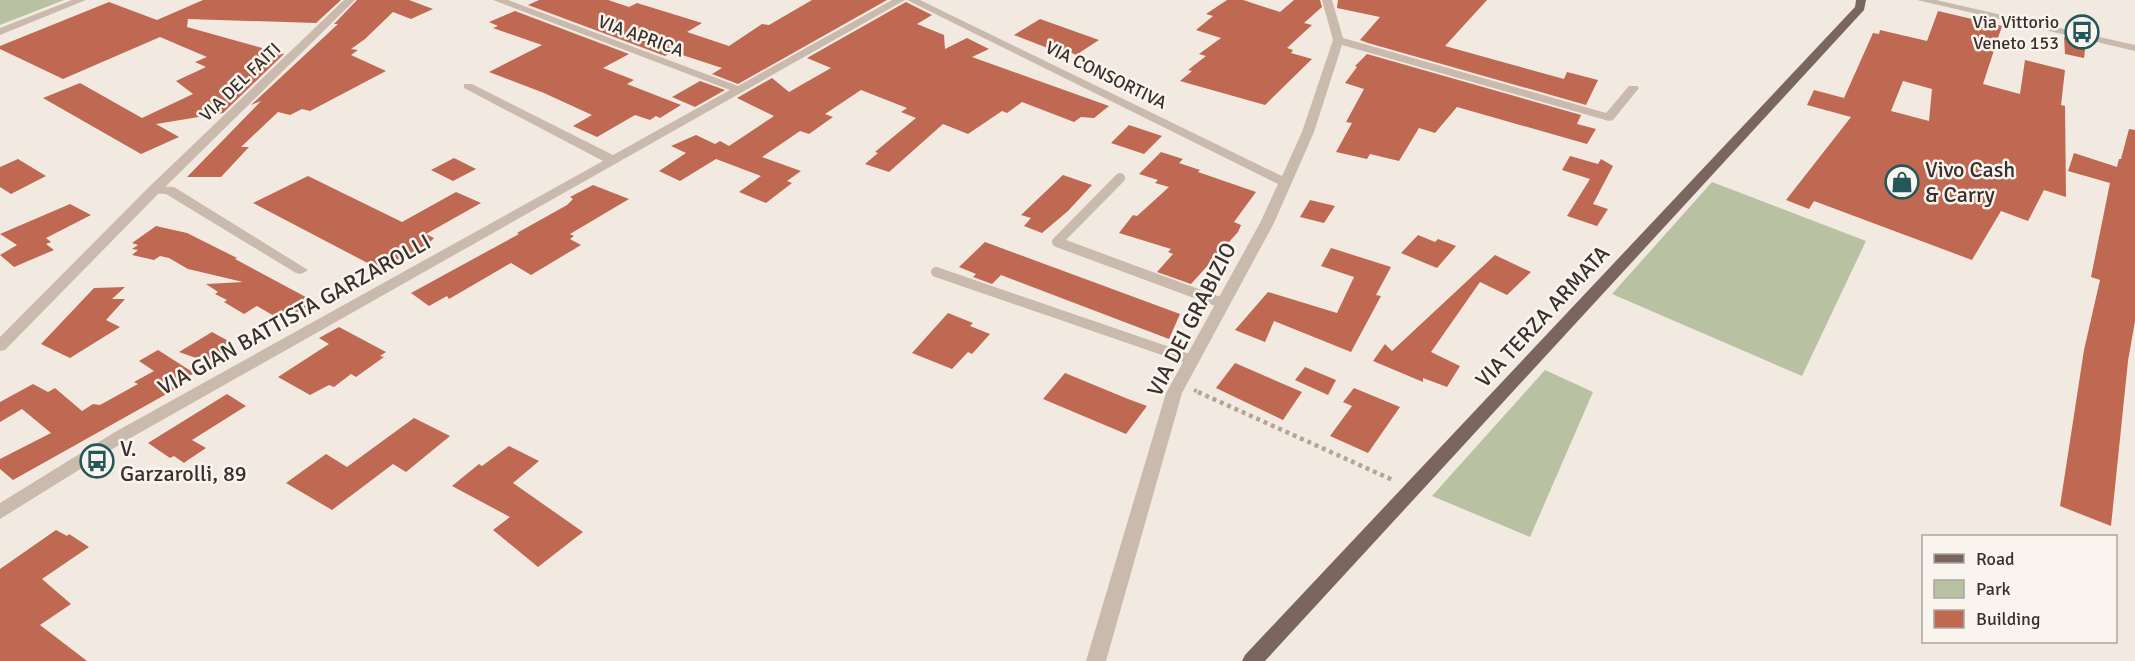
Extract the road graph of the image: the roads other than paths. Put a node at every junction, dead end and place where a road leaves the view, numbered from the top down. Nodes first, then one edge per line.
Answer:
1 (81, 0) edge
2 (350, 0) edge
3 (498, 0) edge
4 (900, 0) edge
5 (912, 0) edge
6 (1327, 0) edge
7 (1861, 0) edge
8 (1922, 0) edge
9 (0, 32) edge
10 (1338, 40) junction
11 (2135, 48) edge
12 (468, 86) dead end
13 (1633, 88) dead end
14 (739, 90) junction
15 (612, 160) junction
16 (1120, 178) dead end
17 (1285, 182) junction
18 (154, 190) junction
19 (301, 270) dead end
20 (936, 273) dead end
21 (1222, 303) junction
22 (0, 346) edge
23 (1192, 360) junction
24 (0, 512) edge
25 (1096, 661) edge
26 (1252, 661) edge

1 - 9 street
2 - 18 street, VIA DEL FAITI
3 - 14 street, VIA APRICA
4 - 14 street, VIA GIAN BATTISTA GARZAROLLI
5 - 17 street, VIA CONSORTIVA
6 - 10 street
7 - 26 main road, VIA TERZA ARMATA
8 - 11 street
10 - 13 street
10 - 17 street, VIA DEI GRABIZIO
12 - 15 street
14 - 15 street, VIA GIAN BATTISTA GARZAROLLI
15 - 24 street, VIA GIAN BATTISTA GARZAROLLI
16 - 21 lane
17 - 21 street, VIA DEI GRABIZIO
18 - 19 street
18 - 22 street, VIA DEL FAITI
20 - 23 lane
21 - 23 street, VIA DEI GRABIZIO
23 - 25 street, VIA DEI GRABIZIO

